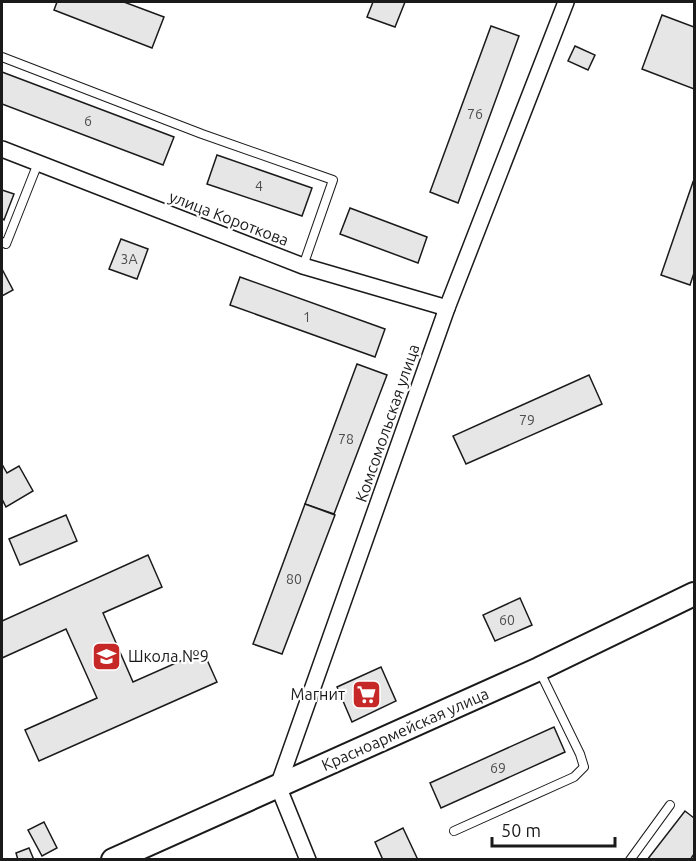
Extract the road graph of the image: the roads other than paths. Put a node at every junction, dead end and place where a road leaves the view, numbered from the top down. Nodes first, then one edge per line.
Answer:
1 (566, 2) edge
2 (2, 57) edge
3 (2, 149) edge
4 (38, 163) junction
5 (3, 244) edge
6 (303, 266) junction
7 (447, 308) junction
8 (694, 594) edge
9 (539, 669) junction
10 (278, 786) junction
11 (670, 806) dead end
12 (454, 831) dead end
13 (113, 860) edge
14 (308, 860) edge
15 (630, 860) edge

1 - 7 street, Комсомольская улица
2 - 6 lane
3 - 4 street, улица Короткова
4 - 5 lane
4 - 6 street, улица Короткова
6 - 7 street, улица Короткова
7 - 10 street, Комсомольская улица
8 - 9 main road, Красноармейская улица
9 - 10 main road, Красноармейская улица
9 - 12 lane
10 - 13 main road, Красноармейская улица
10 - 14 street
11 - 15 lane

